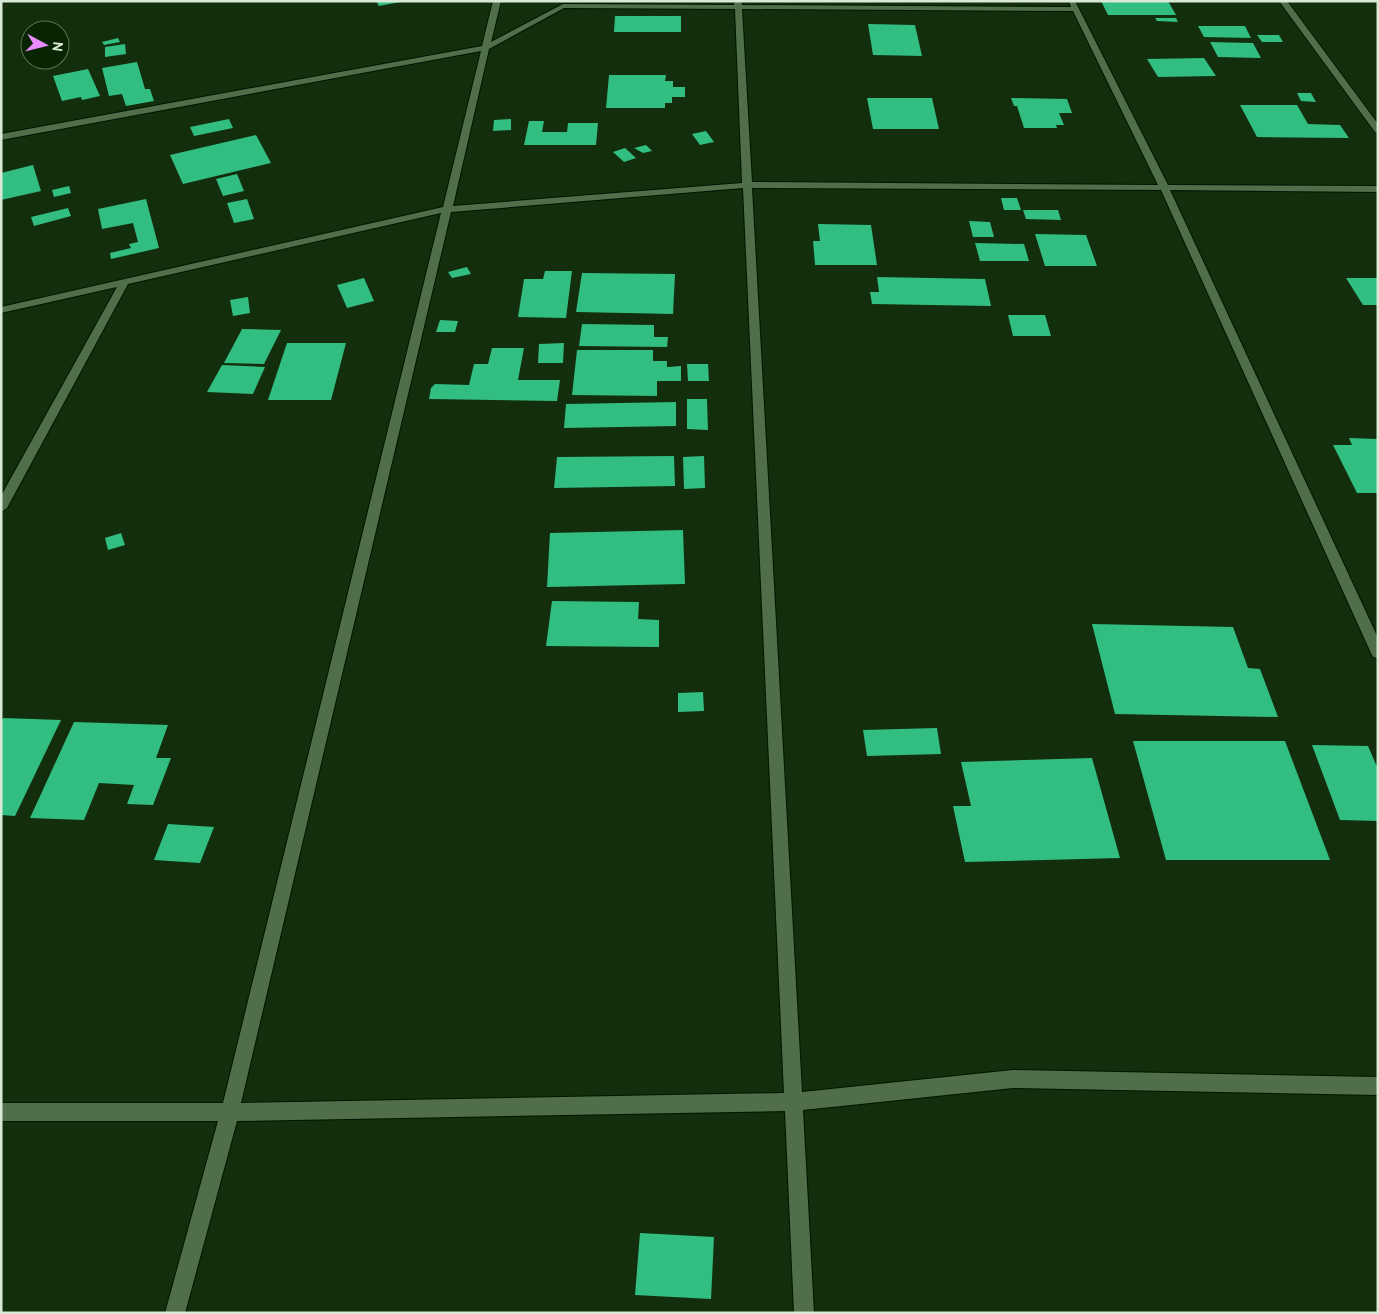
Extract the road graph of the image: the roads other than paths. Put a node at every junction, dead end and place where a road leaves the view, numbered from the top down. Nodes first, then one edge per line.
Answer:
1 (497, 1) edge
2 (1283, 1) edge
3 (738, 4) edge
4 (1074, 5) edge
5 (488, 47) junction
6 (1378, 130) edge
7 (1, 137) edge
8 (747, 185) junction
9 (1164, 188) junction
10 (1378, 189) edge
11 (448, 209) junction
12 (125, 281) junction
13 (1, 310) edge
14 (1, 508) edge
15 (1378, 653) edge
16 (1378, 1086) edge
17 (795, 1102) junction
18 (1, 1112) edge
19 (230, 1112) junction
20 (175, 1313) edge
21 (804, 1313) edge

1 - 5 street
2 - 6 street
3 - 4 street
3 - 5 street
3 - 8 street
4 - 9 street
5 - 7 street
5 - 11 street
8 - 9 street
8 - 11 street
8 - 17 street
9 - 10 street
9 - 15 street
11 - 12 street
11 - 19 street
12 - 13 street
12 - 14 street
16 - 17 street
17 - 19 street
17 - 21 street
18 - 19 street
19 - 20 street

